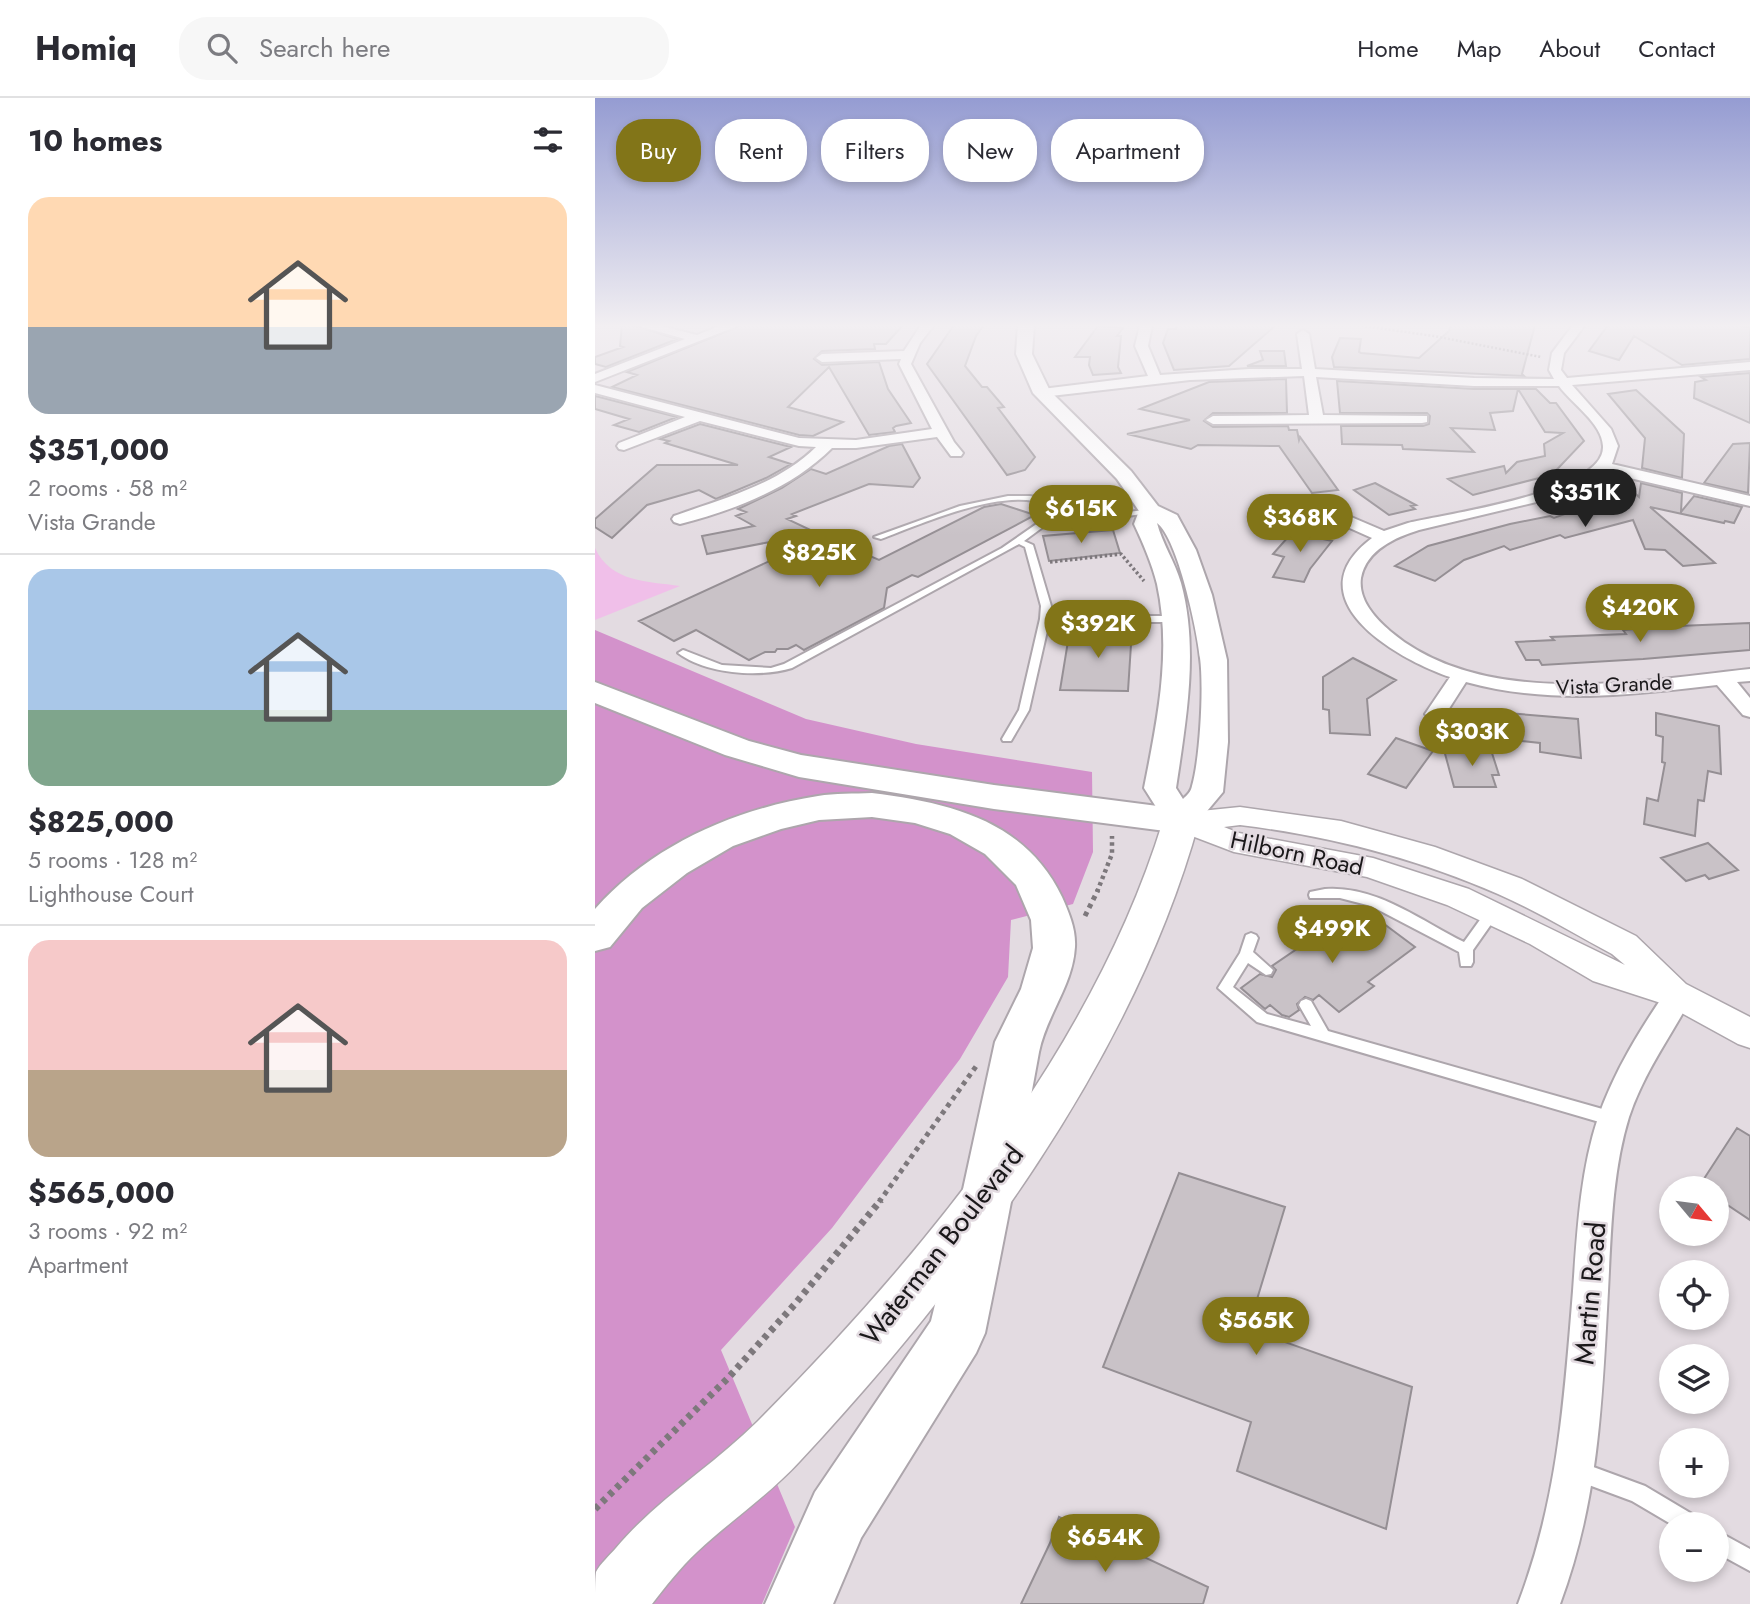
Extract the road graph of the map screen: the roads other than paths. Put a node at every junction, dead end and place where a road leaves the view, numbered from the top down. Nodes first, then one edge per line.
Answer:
1 (622, 395) edge
2 (920, 395) edge
3 (1044, 395) edge
4 (1312, 395) edge
5 (1577, 395) edge
6 (699, 416) junction
7 (1317, 419) junction
8 (1422, 419) dead end
9 (1213, 420) dead end
10 (941, 432) junction
11 (827, 444) junction
12 (624, 446) dead end
13 (955, 453) dead end
14 (1603, 467) junction
15 (1750, 501) edge
16 (1150, 511) junction
17 (1331, 514) dead end
18 (680, 519) dead end
19 (1065, 520) junction
20 (878, 537) dead end
21 (1385, 538) junction
22 (1021, 539) junction
23 (1045, 619) junction
24 (1174, 619) junction
25 (683, 653) dead end
26 (1461, 675) junction
27 (1750, 675) edge
28 (1722, 678) junction
29 (595, 692) edge
30 (1750, 711) edge
31 (1436, 714) dead end
32 (1007, 739) dead end
33 (1181, 821) junction
34 (1315, 895) dead end
35 (1492, 913) junction
36 (595, 936) edge
37 (1251, 938) dead end
38 (1246, 954) junction
39 (1266, 971) dead end
40 (1679, 995) junction
41 (1306, 1004) dead end
42 (1321, 1033) junction
43 (1750, 1034) edge
44 (1613, 1119) junction
45 (988, 1194) junction
46 (1575, 1471) junction
47 (1670, 1512) edge
48 (1729, 1548) edge
49 (1750, 1561) edge
50 (611, 1604) edge
51 (799, 1604) edge
52 (1539, 1604) edge

1 - 6 street
2 - 10 street
3 - 16 main road, Waterman Boulevard
4 - 7 street
5 - 14 street
6 - 11 street
6 - 12 street
7 - 8 street
7 - 9 street
10 - 11 street
10 - 13 street
11 - 18 street
14 - 15 street
14 - 21 street, Vista Grande
16 - 19 lane
16 - 24 main road, Waterman Boulevard
16 - 33 main road, Waterman Boulevard
17 - 21 street
19 - 20 lane
19 - 22 lane
21 - 26 street, Vista Grande
22 - 23 lane
22 - 25 lane
23 - 24 lane
23 - 32 lane
24 - 33 main road, Waterman Boulevard
26 - 28 street, Vista Grande
26 - 31 street
27 - 28 street, Vista Grande
28 - 30 street
29 - 33 highway
33 - 35 street, Hilborn Road
33 - 40 street, Hilborn Road
33 - 45 main road, Waterman Boulevard
34 - 35 lane
35 - 40 street, Hilborn Road
36 - 45 highway
37 - 38 lane
38 - 39 lane
38 - 42 lane
40 - 43 street, Hilborn Road
40 - 44 street, Martin Road
41 - 42 lane
42 - 44 lane
44 - 46 street, Martin Road
45 - 50 main road, Waterman Boulevard
45 - 51 highway
46 - 47 lane
46 - 52 street, Martin Road
48 - 49 lane

